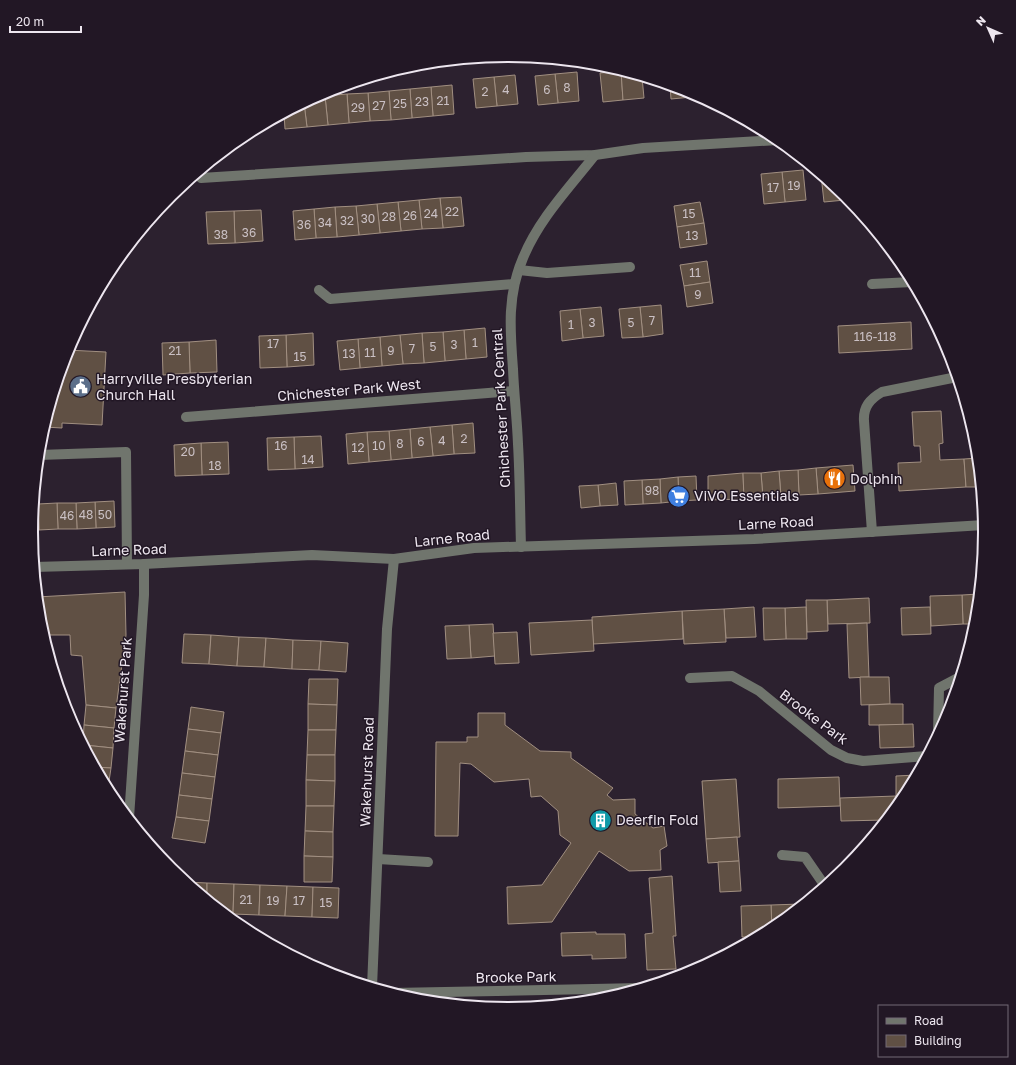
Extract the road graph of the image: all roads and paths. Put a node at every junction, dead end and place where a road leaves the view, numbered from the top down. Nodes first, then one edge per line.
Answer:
1 (767, 141) edge
2 (595, 155) junction
3 (201, 178) dead end
4 (630, 267) dead end
5 (519, 270) junction
6 (906, 282) edge
7 (514, 284) junction
8 (872, 284) dead end
9 (319, 290) dead end
10 (952, 379) edge
11 (514, 391) junction
12 (186, 416) dead end
13 (45, 455) edge
14 (978, 525) edge
15 (872, 532) junction
16 (521, 547) junction
17 (394, 559) junction
18 (127, 564) junction
19 (144, 564) junction
20 (39, 567) edge
21 (690, 678) dead end
22 (954, 680) edge
23 (938, 721) edge
24 (921, 756) edge
25 (129, 811) edge
26 (782, 855) dead end
27 (378, 859) junction
28 (428, 862) dead end
29 (823, 881) edge
30 (372, 982) edge
31 (620, 988) edge
32 (414, 993) edge

1 - 2 street
2 - 3 street
2 - 5 street, Chichester Park Central
4 - 5 street
5 - 7 street, Chichester Park Central
6 - 8 street
7 - 9 street
7 - 11 street, Chichester Park Central
10 - 15 street
11 - 12 street, Chichester Park West
11 - 16 street, Chichester Park Central
13 - 18 street
14 - 15 street, Larne Road
15 - 16 street, Larne Road
16 - 17 street, Larne Road
17 - 19 street, Larne Road
17 - 27 street, Wakehurst Road
18 - 19 street, Larne Road
18 - 20 street, Larne Road
19 - 25 street, Wakehurst Park
21 - 24 street, Brooke Park
22 - 23 street
26 - 29 street
27 - 28 street
27 - 30 street, Wakehurst Road
31 - 32 street, Brooke Park

